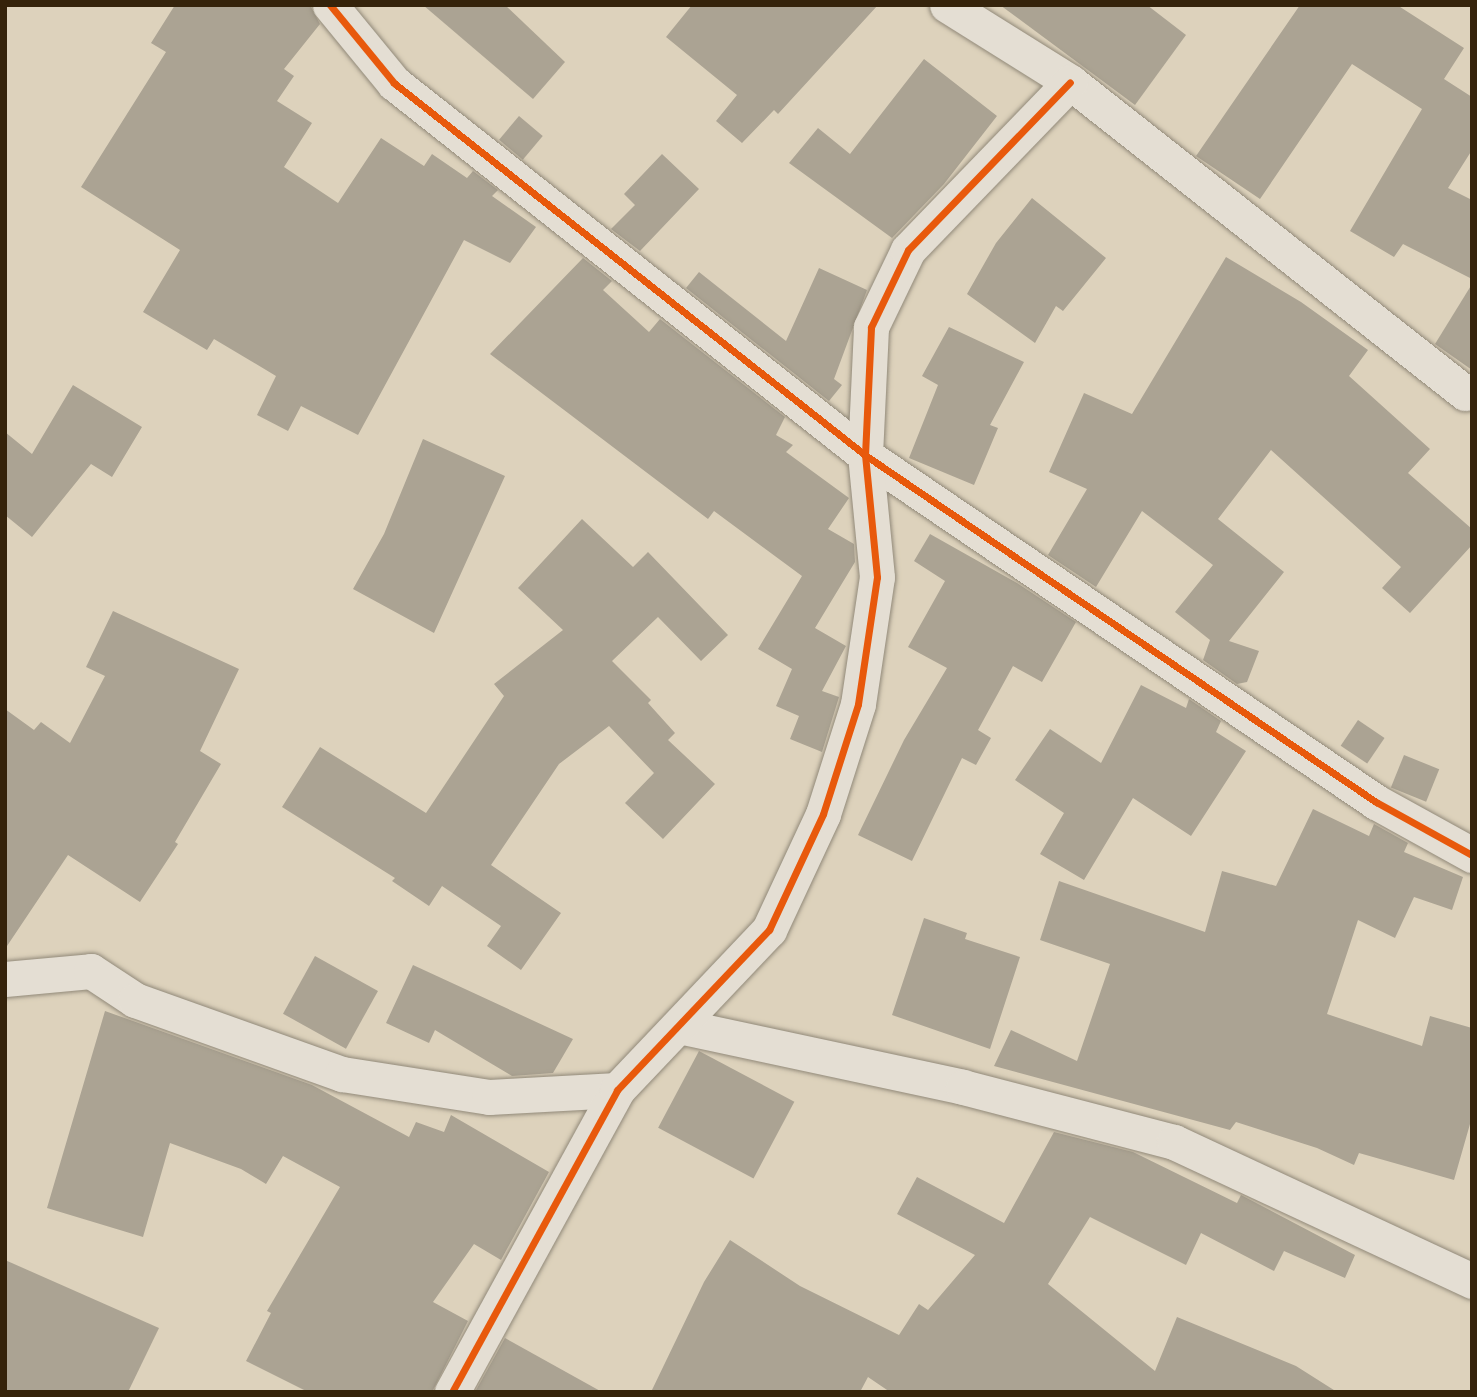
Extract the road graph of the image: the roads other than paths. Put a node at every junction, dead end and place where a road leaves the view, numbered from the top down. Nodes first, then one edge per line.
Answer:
1 (330, 5) edge
2 (947, 5) edge
3 (1070, 82) junction
4 (1465, 393) dead end
5 (865, 455) junction
6 (1472, 855) edge
7 (5, 979) edge
8 (679, 1026) junction
9 (617, 1090) junction
10 (1472, 1281) edge
11 (453, 1392) edge

1 - 5 street
2 - 3 street
3 - 4 street
3 - 5 street
5 - 6 street
5 - 8 street
7 - 9 street
8 - 9 street
8 - 10 street
9 - 11 street

